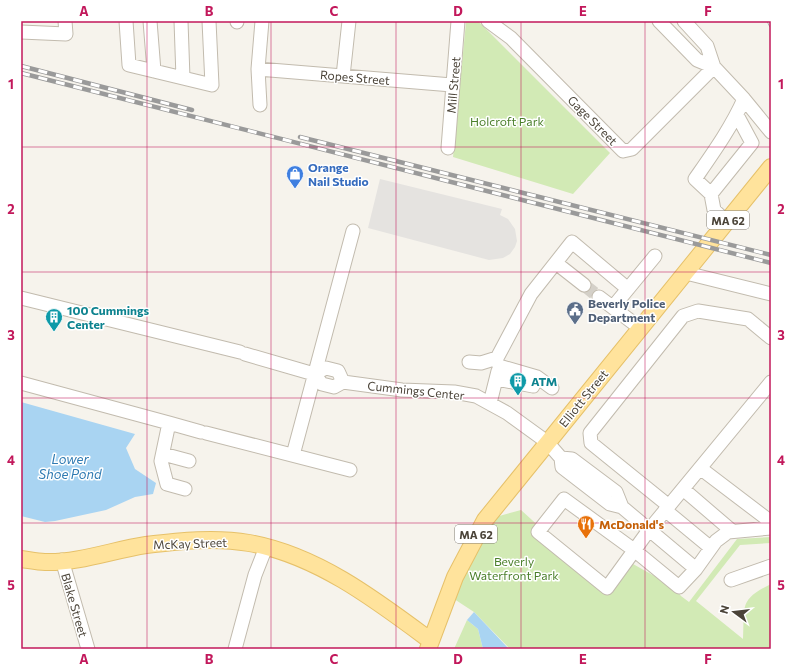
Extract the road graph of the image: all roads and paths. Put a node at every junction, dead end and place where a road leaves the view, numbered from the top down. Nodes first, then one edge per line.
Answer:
1 (65, 21) edge
2 (126, 21) edge
3 (150, 21) edge
4 (182, 21) edge
5 (209, 21) edge
6 (262, 21) edge
7 (349, 21) edge
8 (458, 21) edge
9 (488, 21) edge
10 (659, 21) edge
11 (684, 21) edge
12 (21, 32) edge
13 (714, 67) junction
14 (258, 69) junction
15 (154, 71) junction
16 (343, 76) junction
17 (183, 78) junction
18 (452, 85) junction
19 (744, 99) junction
20 (260, 105) dead end
21 (737, 115) junction
22 (771, 132) edge
23 (448, 148) dead end
24 (771, 167) edge
25 (711, 194) junction
26 (727, 222) junction
27 (353, 231) dead end
28 (655, 256) dead end
29 (556, 263) junction
30 (686, 273) junction
31 (584, 285) tunnel mouth
32 (628, 289) junction
33 (771, 294) edge
34 (599, 297) tunnel mouth
35 (21, 298) edge
36 (613, 307) junction
37 (640, 328) junction
38 (771, 338) edge
39 (469, 362) dead end
40 (498, 362) junction
41 (314, 374) junction
42 (537, 377) junction
43 (497, 379) junction
44 (771, 382) edge
45 (21, 383) edge
46 (552, 388) dead end
47 (490, 403) junction
48 (169, 423) junction
49 (547, 442) junction
50 (163, 454) junction
51 (293, 455) junction
52 (189, 461) dead end
53 (700, 468) junction
54 (350, 470) dead end
55 (185, 489) dead end
56 (683, 489) junction
57 (667, 508) junction
58 (771, 522) edge
59 (771, 528) edge
60 (649, 530) junction
61 (732, 531) junction
62 (266, 547) junction
63 (711, 548) junction
64 (634, 550) junction
65 (21, 559) edge
66 (62, 560) junction
67 (771, 566) edge
68 (696, 569) junction
69 (731, 580) dead end
70 (429, 645) edge
71 (88, 649) edge
72 (236, 649) edge

1 - 12 street
2 - 15 street
3 - 15 street
4 - 17 street
5 - 17 street
6 - 14 street
7 - 16 street
8 - 18 street, Mill Street
9 - 13 street, Gage Street
10 - 13 street
11 - 13 street
13 - 19 street
14 - 16 street, Ropes Street
14 - 20 street
15 - 17 street
16 - 18 street, Ropes Street
18 - 23 street, Mill Street
19 - 21 street
19 - 22 street
21 - 25 street
21 - 25 street
24 - 26 main road, Elliott Street / MA 62
25 - 26 street
26 - 30 main road, Elliott Street / MA 62
27 - 41 street
28 - 32 street
29 - 31 street
29 - 32 street
29 - 40 street
30 - 33 street
30 - 37 main road, Elliott Street / MA 62
32 - 36 street
34 - 36 street
35 - 41 street
36 - 37 street
37 - 49 main road, Elliott Street / MA 62
38 - 57 street
39 - 40 street
40 - 42 street
40 - 43 street
41 - 47 street, Cummings Center
41 - 51 street
42 - 43 street
42 - 46 street
43 - 47 street
44 - 53 street
45 - 48 street
47 - 49 street, Cummings Center
48 - 50 street
48 - 51 street
49 - 60 street, Cummings Center
49 - 70 main road, Elliott Street / MA 62
50 - 52 street
50 - 55 street
51 - 54 street
53 - 56 street
53 - 58 street
56 - 57 street
56 - 61 street
57 - 60 street
57 - 63 street
59 - 61 street
60 - 64 street
60 - 68 street, Cummings Center
61 - 63 street
62 - 66 main road, McKay Street
62 - 70 main road, McKay Street
62 - 72 street
63 - 68 street
64 - 64 street
64 - 68 street
65 - 66 main road, McKay Street
66 - 71 street, Blake Street
67 - 69 street

